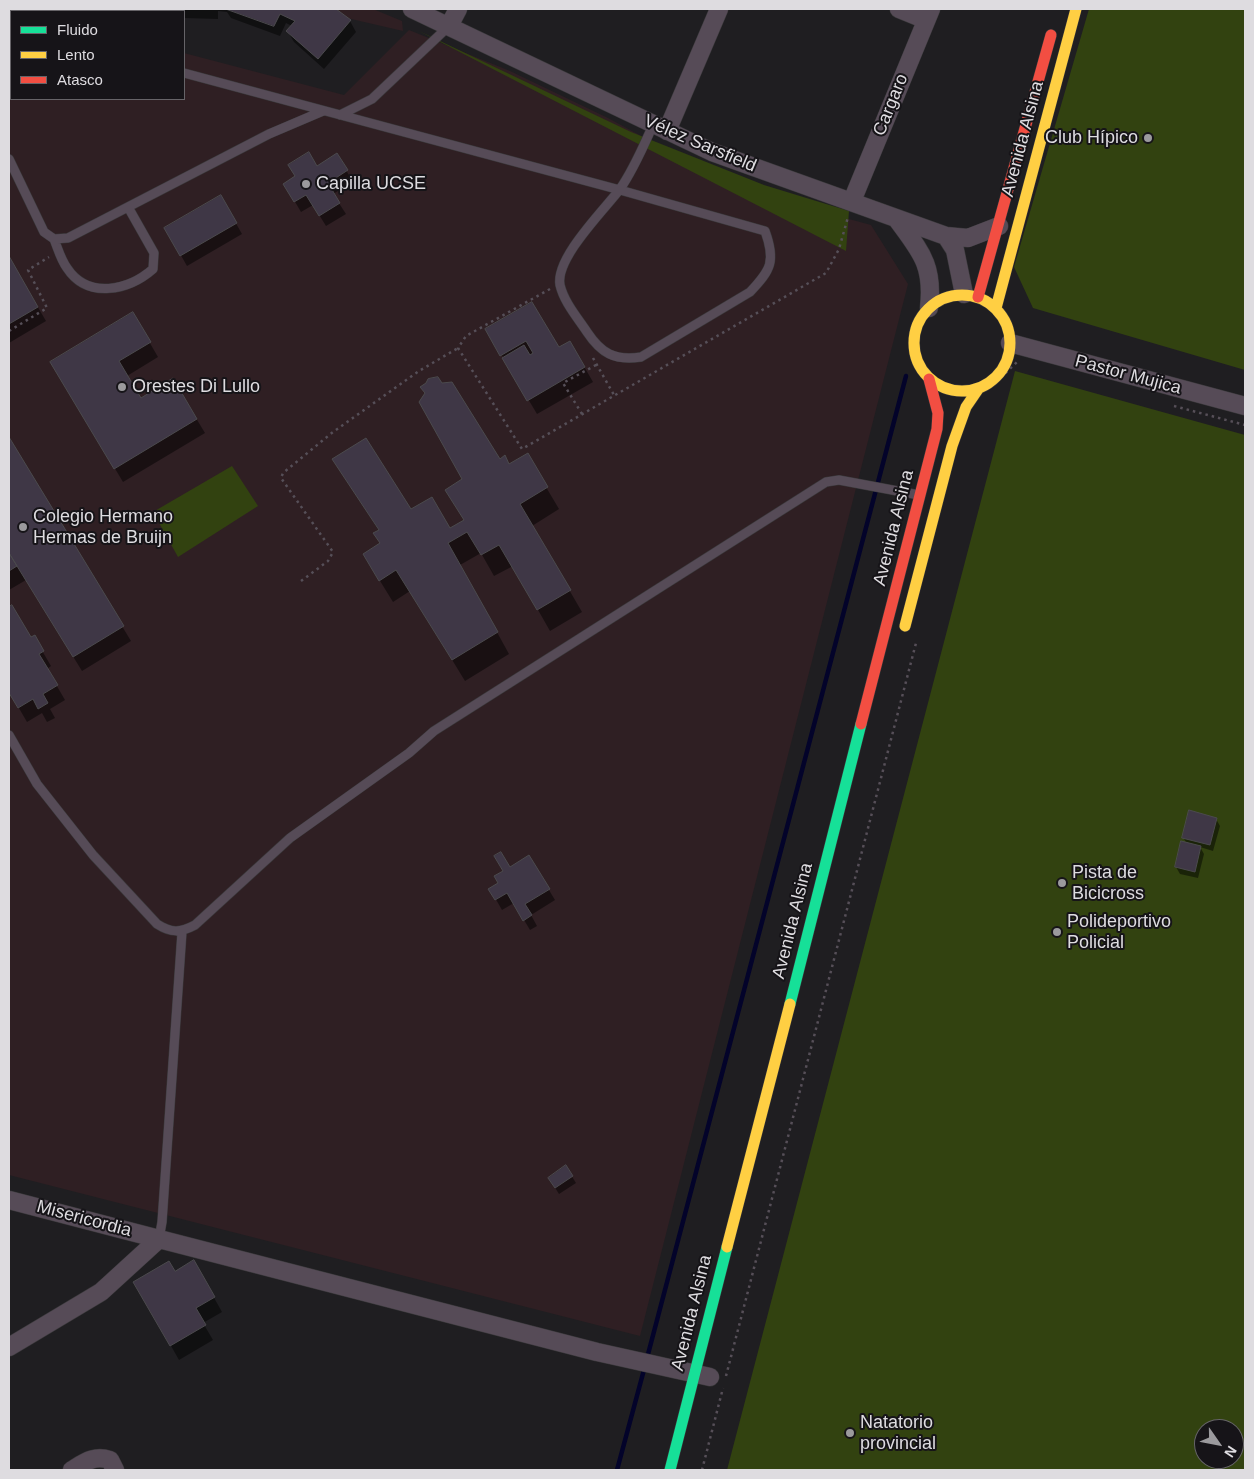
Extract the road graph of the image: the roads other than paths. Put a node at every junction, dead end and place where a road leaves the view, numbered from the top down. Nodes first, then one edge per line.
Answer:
1 (412, 9) edge
2 (458, 9) edge
3 (719, 9) edge
4 (899, 9) edge
5 (1076, 9) edge
6 (928, 14) edge
7 (449, 26) junction
8 (1053, 28) dead end
9 (185, 73) edge
10 (323, 111) junction
11 (340, 115) junction
12 (660, 128) junction
13 (9, 159) edge
14 (620, 190) junction
15 (852, 202) junction
16 (128, 207) junction
17 (896, 218) junction
18 (999, 226) junction
19 (946, 236) junction
20 (54, 240) junction
21 (971, 296) junction
22 (929, 308) junction
23 (996, 308) junction
24 (1010, 343) junction
25 (929, 379) junction
26 (979, 388) junction
27 (1245, 406) edge
28 (921, 495) junction
29 (902, 638) dead end
30 (9, 736) edge
31 (182, 932) junction
32 (9, 1200) edge
33 (159, 1239) junction
34 (9, 1347) edge
35 (706, 1376) junction
36 (72, 1470) edge
37 (115, 1470) edge
38 (670, 1470) edge

1 - 7 street, Vélez Sarsfield
2 - 7 street
3 - 12 street
4 - 6 street
5 - 23 main road, Avenida Alsina
6 - 15 street, Cargaro
7 - 11 lane
7 - 12 street, Vélez Sarsfield
8 - 18 main road, Avenida Alsina
9 - 10 lane
10 - 11 lane
10 - 16 lane
11 - 14 lane
12 - 14 lane
12 - 15 street, Vélez Sarsfield
13 - 20 lane
14 - 14 lane
15 - 17 street, Vélez Sarsfield
16 - 20 lane
16 - 20 lane
17 - 19 street, Vélez Sarsfield
17 - 22 street
18 - 19 street, Vélez Sarsfield
18 - 21 main road, Avenida Alsina
19 - 21 street
21 - 22 main road
21 - 23 main road
22 - 25 main road
23 - 24 main road
24 - 26 main road
24 - 27 street, Pastor Mujica
25 - 26 main road
25 - 28 main road, Avenida Alsina
26 - 29 main road, Avenida Alsina
28 - 31 lane
28 - 35 main road, Avenida Alsina
30 - 31 lane
31 - 33 lane
32 - 33 street, Misericordia
33 - 34 street
33 - 35 street, Misericordia
35 - 38 main road, Avenida Alsina
36 - 37 street

